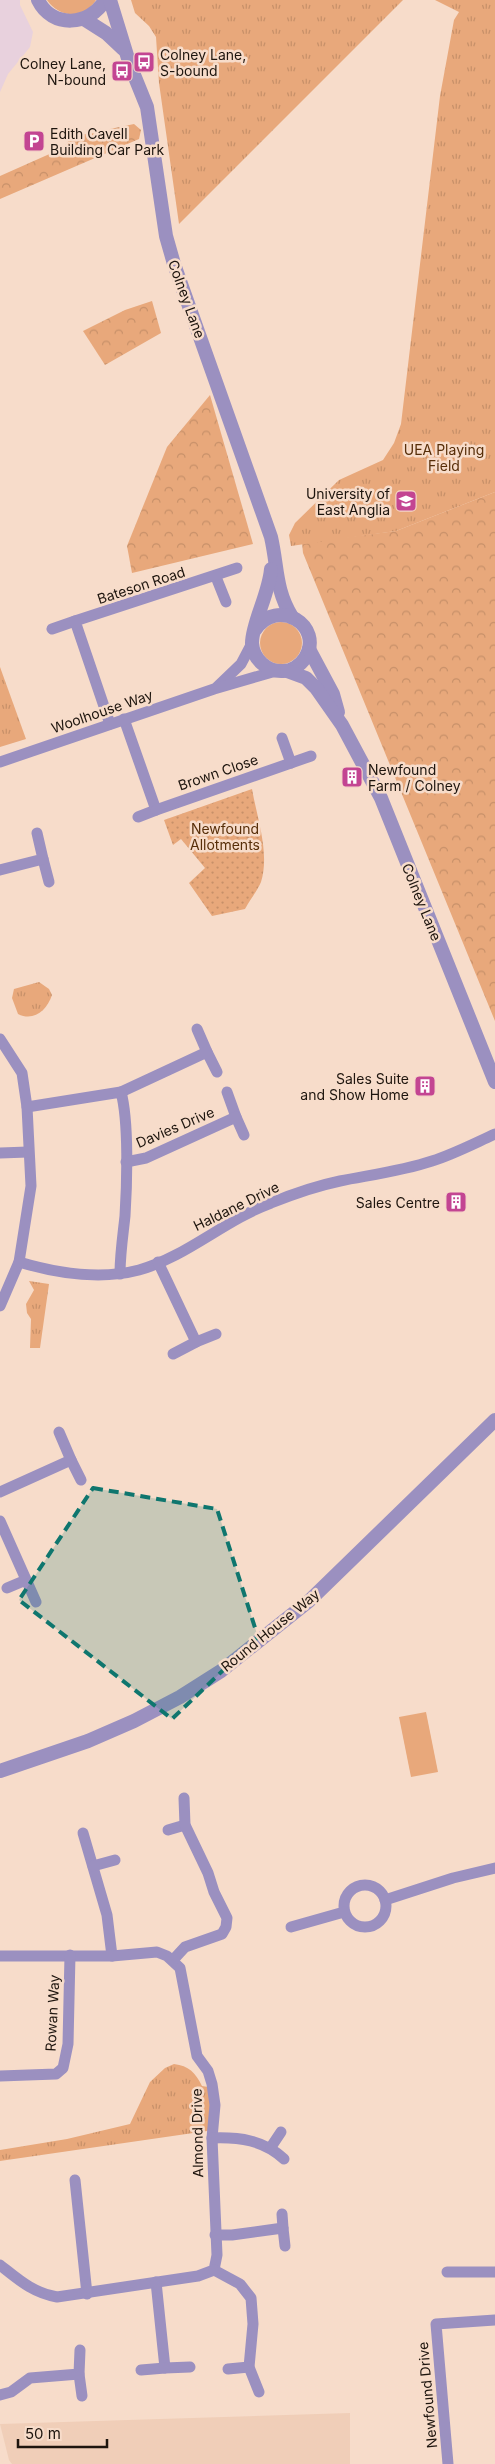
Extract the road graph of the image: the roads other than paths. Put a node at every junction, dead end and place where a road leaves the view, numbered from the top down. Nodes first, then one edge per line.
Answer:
1 (38, 0) edge
2 (105, 0) edge
3 (110, 0) edge
4 (84, 19) junction
5 (128, 55) junction
6 (270, 537) junction
7 (237, 568) dead end
8 (216, 577) junction
9 (226, 602) dead end
10 (292, 617) junction
11 (75, 621) junction
12 (52, 629) dead end
13 (254, 636) junction
14 (309, 648) junction
15 (281, 671) junction
16 (214, 689) junction
17 (124, 719) junction
18 (110, 724) junction
19 (342, 725) junction
20 (282, 738) dead end
21 (311, 756) dead end
22 (0, 762) edge
23 (291, 763) junction
24 (156, 810) junction
25 (138, 816) dead end
26 (37, 833) dead end
27 (43, 859) junction
28 (0, 870) edge
29 (49, 882) dead end
30 (197, 1029) dead end
31 (0, 1040) edge
32 (207, 1052) junction
33 (217, 1072) dead end
34 (495, 1082) edge
35 (121, 1092) junction
36 (227, 1092) dead end
37 (28, 1107) junction
38 (236, 1117) junction
39 (495, 1134) edge
40 (244, 1135) dead end
41 (28, 1152) junction
42 (0, 1153) edge
43 (126, 1162) junction
44 (19, 1262) junction
45 (158, 1262) junction
46 (120, 1274) junction
47 (0, 1306) edge
48 (216, 1334) dead end
49 (196, 1342) junction
50 (172, 1354) dead end
51 (495, 1420) edge
52 (59, 1432) dead end
53 (72, 1460) junction
54 (81, 1480) dead end
55 (0, 1492) edge
56 (0, 1520) edge
57 (26, 1580) junction
58 (7, 1588) dead end
59 (36, 1602) dead end
60 (0, 1771) edge
61 (184, 1798) dead end
62 (185, 1826) junction
63 (168, 1830) dead end
64 (83, 1833) dead end
65 (115, 1860) dead end
66 (93, 1866) junction
67 (495, 1868) edge
68 (385, 1900) junction
69 (344, 1912) junction
70 (291, 1927) dead end
71 (70, 1955) junction
72 (0, 1956) edge
73 (112, 1956) junction
74 (173, 1960) junction
75 (0, 2076) edge
76 (281, 2132) dead end
77 (212, 2138) junction
78 (271, 2147) junction
79 (284, 2159) dead end
80 (76, 2180) dead end
81 (282, 2214) dead end
82 (283, 2228) junction
83 (215, 2235) junction
84 (285, 2246) dead end
85 (0, 2265) edge
86 (214, 2270) junction
87 (447, 2272) dead end
88 (495, 2272) edge
89 (156, 2282) junction
90 (87, 2294) junction
91 (495, 2320) edge
92 (80, 2350) dead end
93 (190, 2367) dead end
94 (249, 2367) junction
95 (165, 2368) junction
96 (228, 2369) dead end
97 (141, 2370) dead end
98 (80, 2374) junction
99 (259, 2392) dead end
100 (0, 2394) edge
101 (82, 2396) dead end
102 (448, 2464) edge

1 - 4 street
2 - 4 street
3 - 5 street, Colney Lane
4 - 5 street, Colney Lane
5 - 6 street, Colney Lane
6 - 10 street, Colney Lane
6 - 13 street, Colney Lane
7 - 8 street, Bateson Road
8 - 9 street
8 - 11 street, Bateson Road
10 - 13 street
10 - 14 street, Colney Lane
11 - 12 street, Bateson Road
11 - 18 street
13 - 15 street, Colney Lane
13 - 16 street, Woolhouse Way
14 - 15 street
14 - 19 street, Colney Lane
15 - 16 street, Woolhouse Way
15 - 19 street, Colney Lane
16 - 17 street, Woolhouse Way
17 - 18 street, Woolhouse Way
17 - 24 street
18 - 22 street, Woolhouse Way
19 - 34 street, Colney Lane
20 - 23 street
21 - 23 street, Brown Close
23 - 24 street, Brown Close
24 - 25 street, Brown Close
26 - 27 street
27 - 28 street
27 - 29 street
30 - 32 street
31 - 37 street
32 - 33 street
32 - 35 street
35 - 37 street
35 - 43 street, Davies Drive
36 - 38 street, Davies Drive
37 - 41 street
38 - 40 street, Davies Drive
38 - 43 street, Davies Drive
39 - 45 street, Haldane Drive
41 - 42 street
41 - 44 street
43 - 46 street, Davies Drive
44 - 46 street, Haldane Drive
44 - 47 street
45 - 46 street, Haldane Drive
45 - 49 street
48 - 49 street
49 - 50 street
51 - 60 street, Round House Way
52 - 53 street
53 - 54 street
53 - 55 street
56 - 57 street
57 - 58 street
57 - 59 street
61 - 62 street
62 - 63 street
62 - 74 street
64 - 66 street
65 - 66 street
66 - 73 street
67 - 68 street
68 - 69 street
68 - 69 street
69 - 70 street
71 - 72 street
71 - 73 street
71 - 75 street, Rowan Way
73 - 74 street
74 - 77 street, Almond Drive
76 - 78 street
77 - 78 street
77 - 83 street, Almond Drive
78 - 79 street
80 - 90 street
81 - 82 street
82 - 83 street
82 - 84 street
83 - 86 street, Almond Drive
85 - 90 street
86 - 89 street
86 - 94 street
87 - 88 street
89 - 90 street
89 - 95 street
91 - 102 street, Newfound Drive
92 - 98 street
93 - 95 street
94 - 96 street
94 - 99 street
95 - 97 street
98 - 100 street
98 - 101 street

